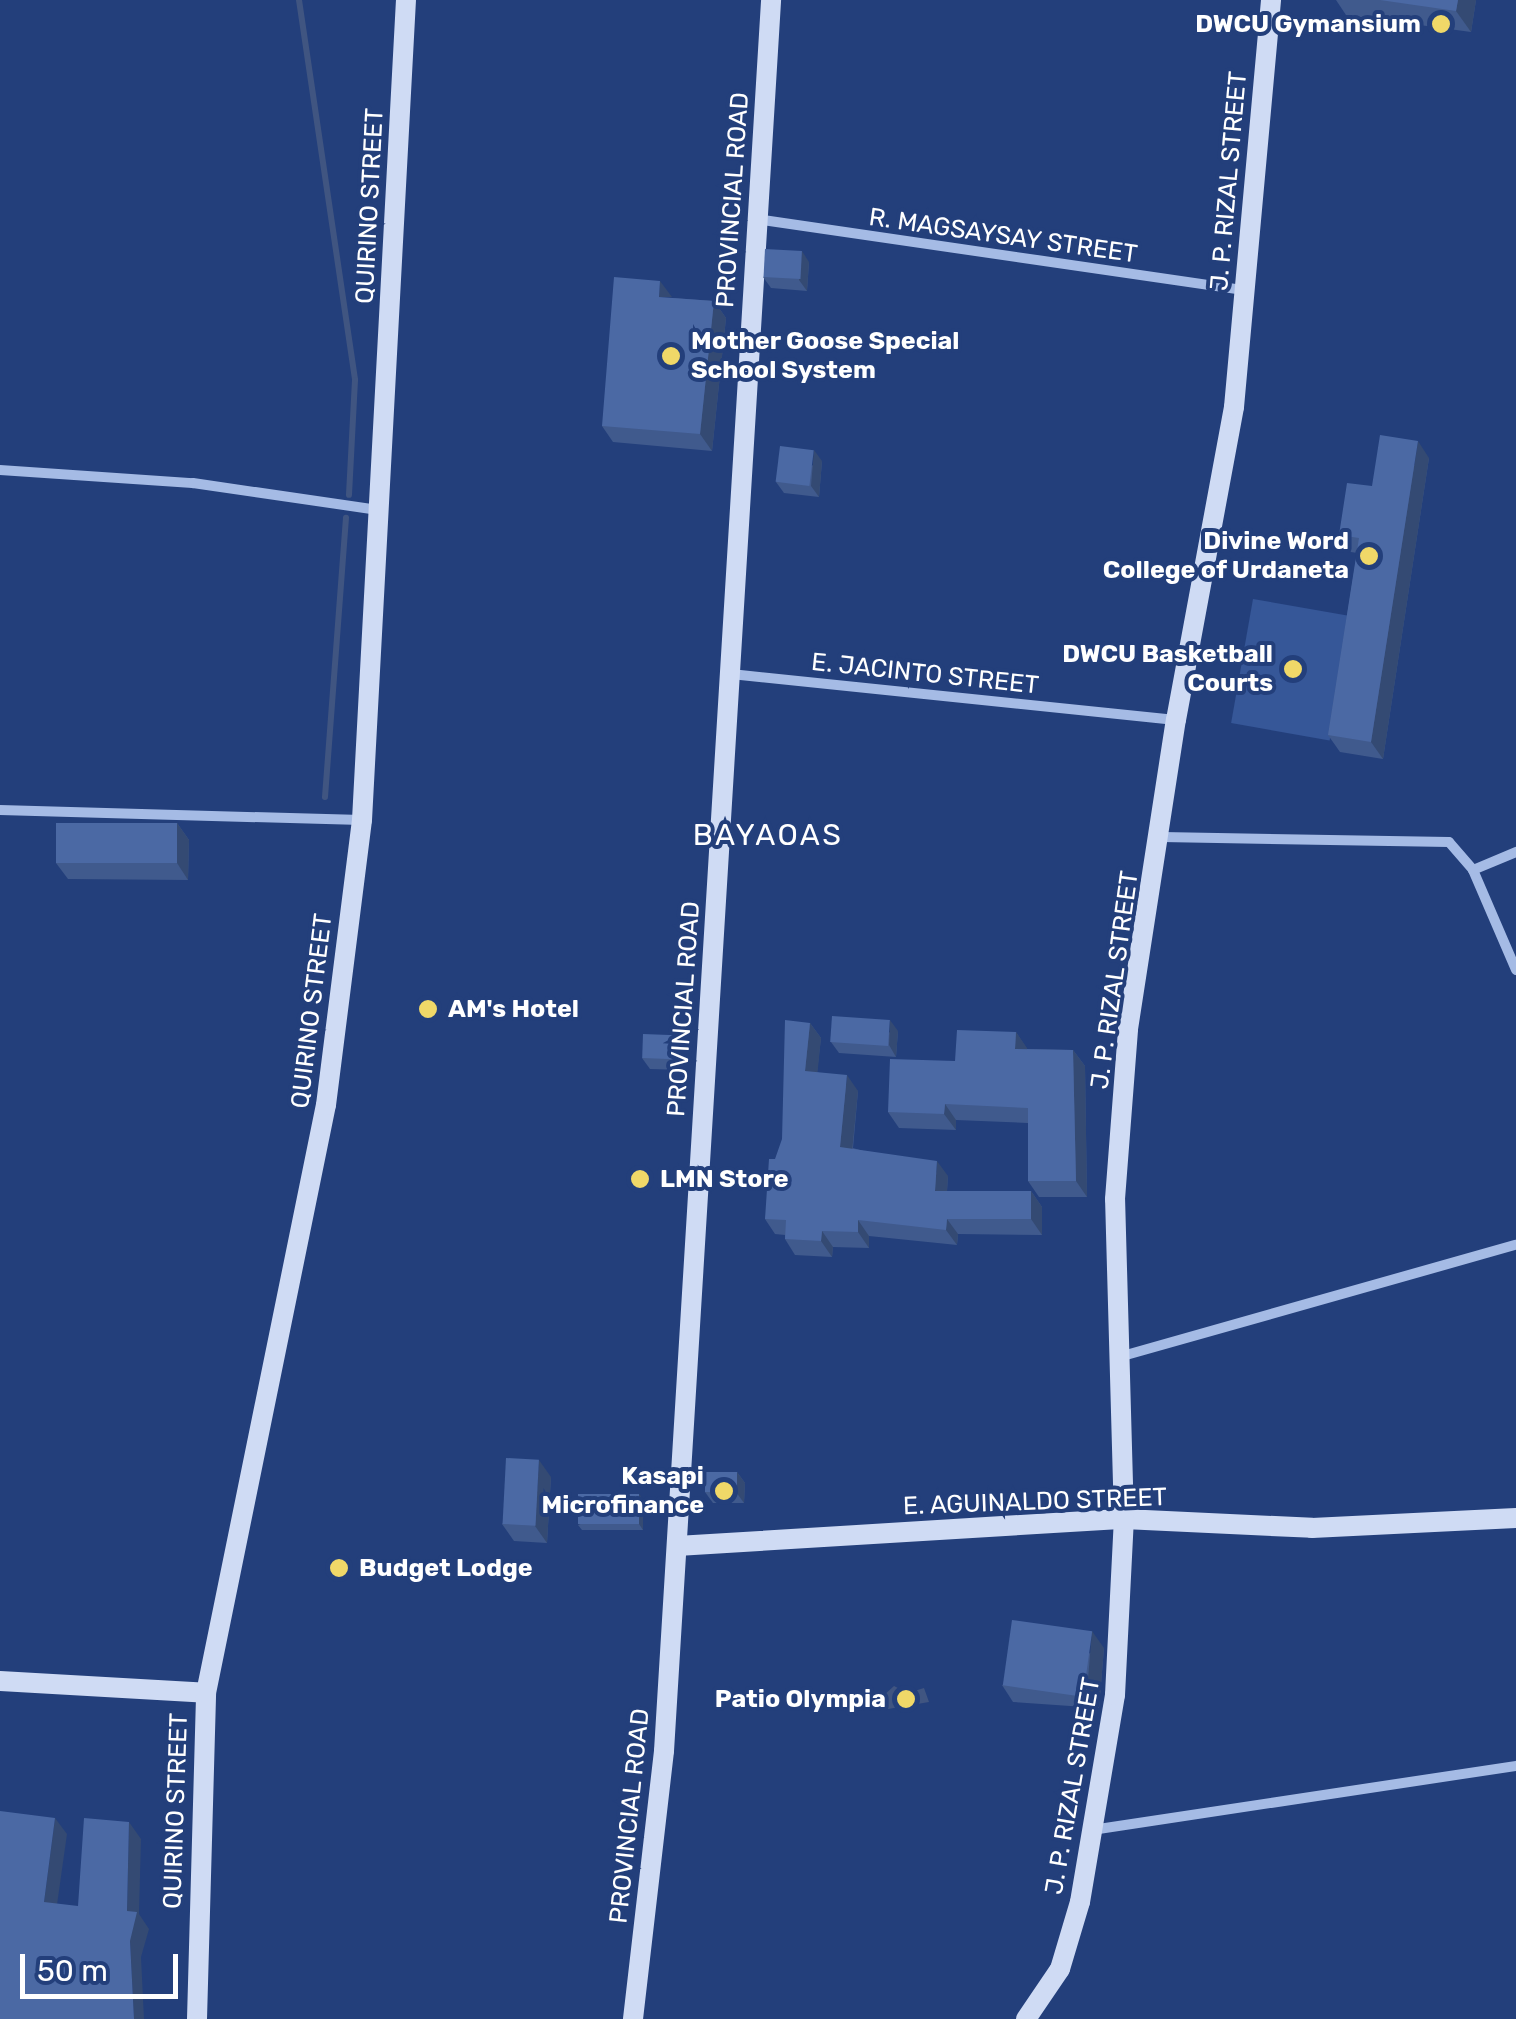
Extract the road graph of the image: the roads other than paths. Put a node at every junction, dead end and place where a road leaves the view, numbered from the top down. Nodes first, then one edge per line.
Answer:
1 (406, 0) edge
2 (772, 0) edge
3 (1270, 0) edge
4 (756, 220) junction
5 (1245, 290) junction
6 (0, 470) edge
7 (378, 510) junction
8 (730, 674) junction
9 (1176, 720) junction
10 (0, 810) edge
11 (362, 820) junction
12 (1162, 837) junction
13 (1516, 852) edge
14 (1473, 870) junction
15 (1516, 970) edge
16 (1516, 1245) edge
17 (1118, 1358) junction
18 (1516, 1518) edge
19 (1124, 1519) junction
20 (676, 1546) junction
21 (0, 1682) edge
22 (206, 1693) junction
23 (1516, 1766) edge
24 (1092, 1830) junction
25 (197, 2019) edge
26 (633, 2019) edge
27 (1026, 2019) edge

1 - 7 street, QUIRINO STREET
2 - 4 street, PROVINCIAL ROAD
3 - 5 street, J. P. RIZAL STREET
4 - 5 street, R. MAGSAYSAY STREET
4 - 8 street, PROVINCIAL ROAD
5 - 9 street, J. P. RIZAL STREET
6 - 7 street
7 - 11 street, QUIRINO STREET
8 - 9 street, E. JACINTO STREET
8 - 20 street, PROVINCIAL ROAD
9 - 12 street, J. P. RIZAL STREET
10 - 11 street
11 - 22 street, QUIRINO STREET
12 - 14 street
12 - 17 street, J. P. RIZAL STREET
13 - 14 street
14 - 15 street
16 - 17 street
17 - 19 street, J. P. RIZAL STREET
18 - 19 street, E. AGUINALDO STREET
19 - 20 street, E. AGUINALDO STREET
19 - 24 street, J. P. RIZAL STREET
20 - 26 street, PROVINCIAL ROAD
21 - 22 street
22 - 25 street, QUIRINO STREET
23 - 24 street
24 - 27 street, J. P. RIZAL STREET

